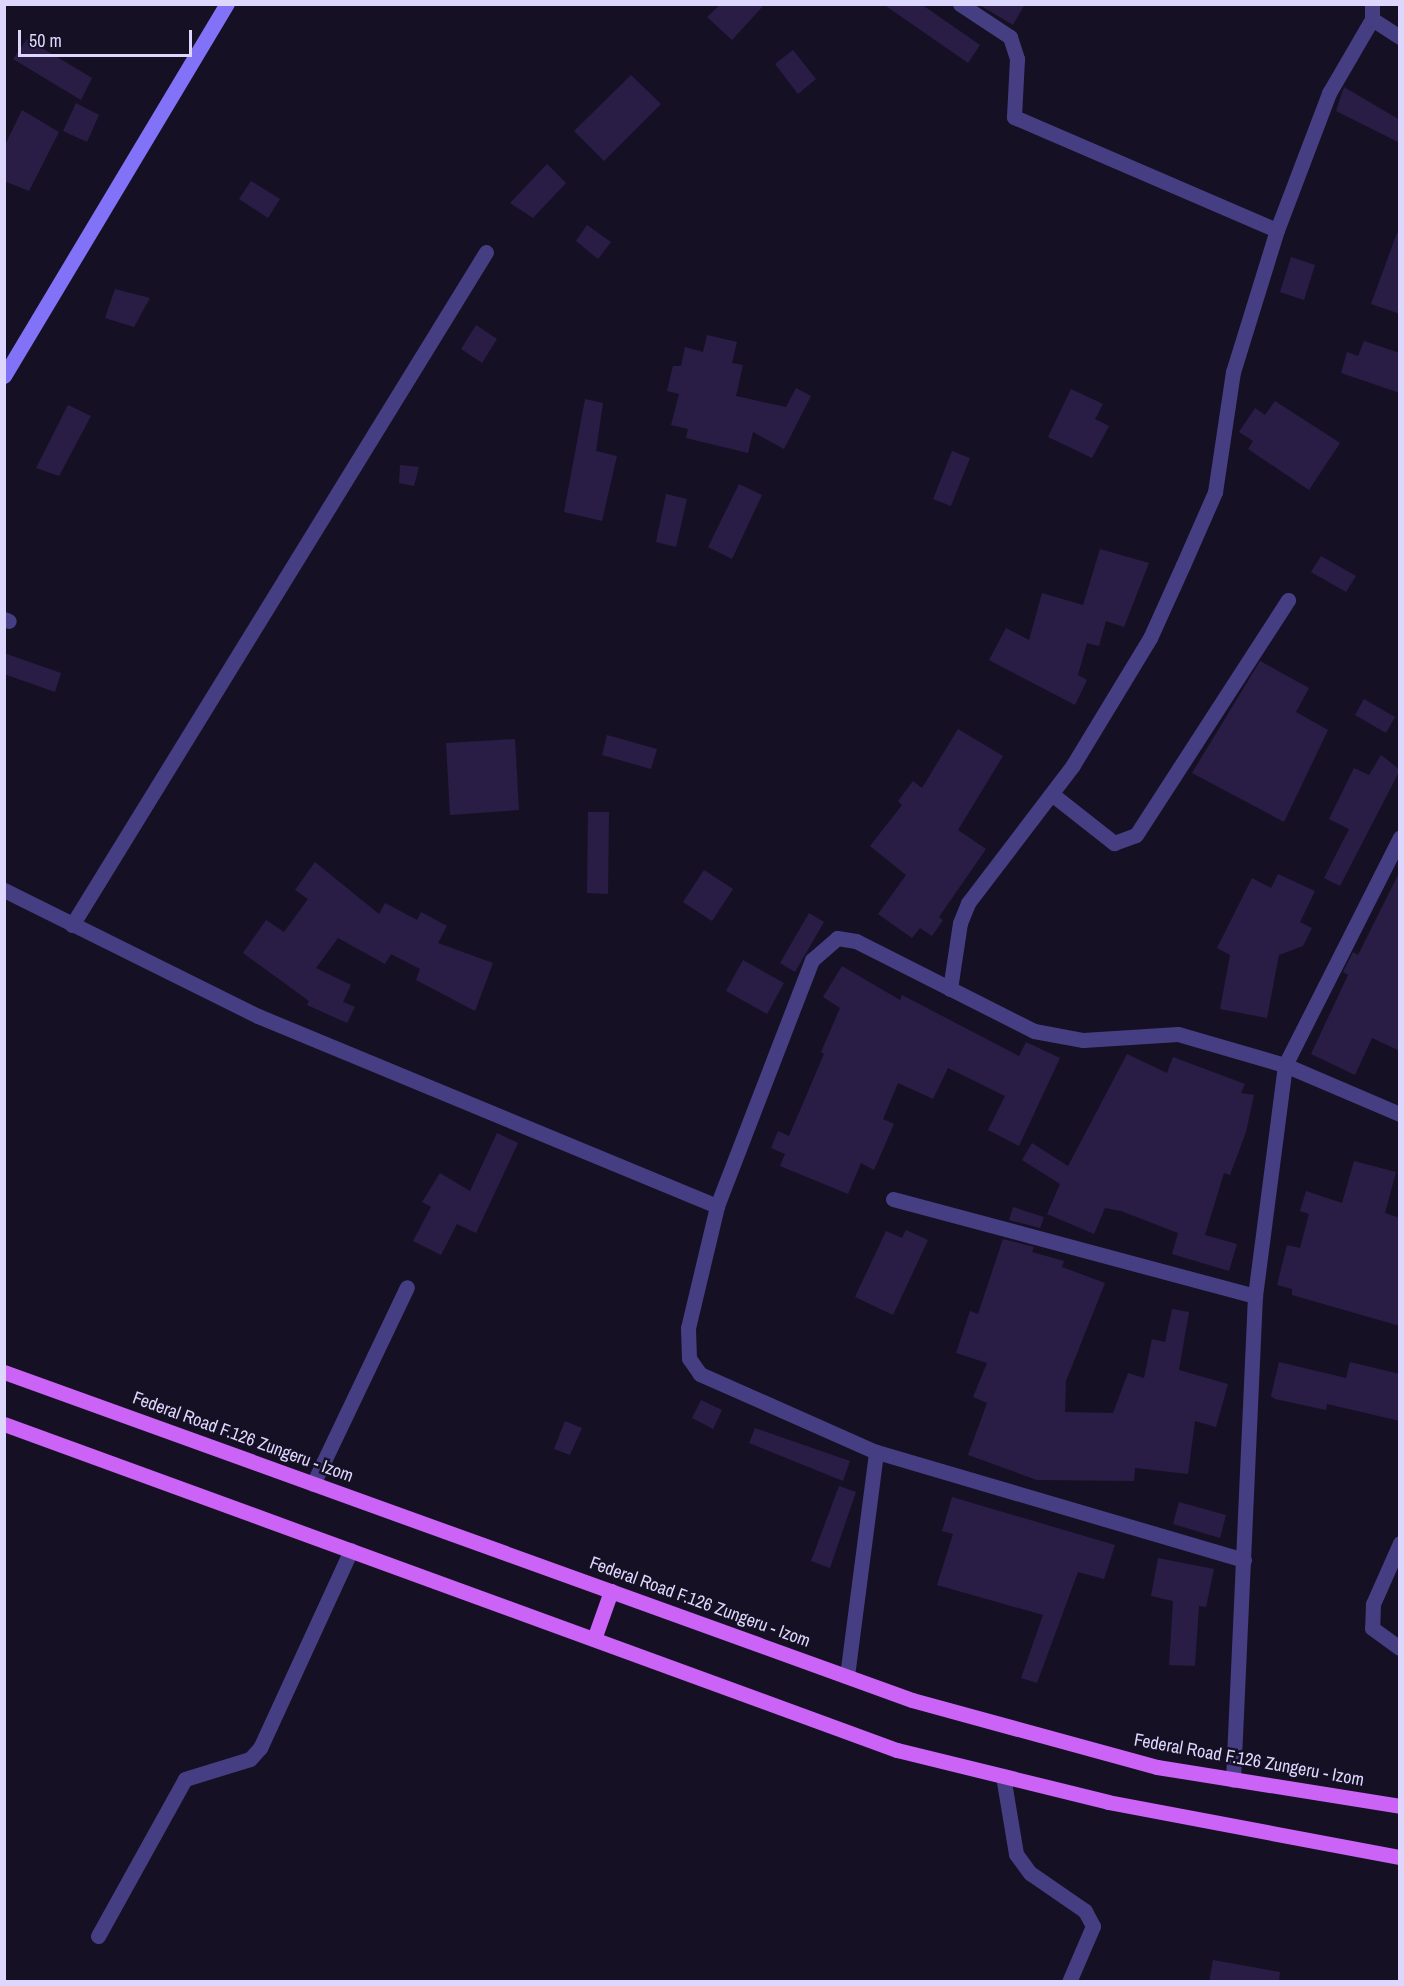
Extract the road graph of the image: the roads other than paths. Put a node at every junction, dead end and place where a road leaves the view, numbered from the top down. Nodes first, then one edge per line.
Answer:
1 (227, 4) edge
2 (960, 4) edge
3 (1372, 12) edge
4 (1400, 37) edge
5 (1277, 230) junction
6 (486, 252) dead end
7 (5, 376) edge
8 (1288, 600) dead end
9 (1053, 795) junction
10 (1400, 837) edge
11 (4, 890) edge
12 (72, 925) junction
13 (950, 989) junction
14 (1285, 1065) junction
15 (1400, 1114) edge
16 (893, 1198) dead end
17 (717, 1206) junction
18 (407, 1287) dead end
19 (1255, 1296) junction
20 (4, 1371) edge
21 (4, 1424) edge
22 (876, 1452) junction
23 (313, 1484) junction
24 (1400, 1543) edge
25 (351, 1550) junction
26 (1244, 1560) junction
27 (611, 1591) junction
28 (594, 1639) junction
29 (1400, 1648) edge
30 (847, 1676) junction
31 (1003, 1776) junction
32 (1233, 1780) junction
33 (1400, 1806) edge
34 (1400, 1857) edge
35 (99, 1936) dead end
36 (1069, 1982) edge

1 - 7 street
2 - 5 street
3 - 4 street
3 - 5 street
5 - 9 street
6 - 12 street
8 - 9 street
9 - 13 street
10 - 14 street
11 - 12 street
12 - 17 street
13 - 14 street
13 - 17 street
14 - 15 street
14 - 19 street
16 - 19 street
17 - 22 street
18 - 23 street
19 - 26 street
20 - 23 main road, Federal Road F.126 Zungeru - Izom
21 - 25 main road
22 - 26 street
22 - 30 street
23 - 27 main road, Federal Road F.126 Zungeru - Izom
24 - 29 street
25 - 28 main road
25 - 35 street
26 - 32 street
27 - 28 main road
27 - 30 main road, Federal Road F.126 Zungeru - Izom
28 - 31 main road
30 - 32 main road, Federal Road F.126 Zungeru - Izom
31 - 34 main road
31 - 36 street
32 - 33 main road, Federal Road F.126 Zungeru - Izom

